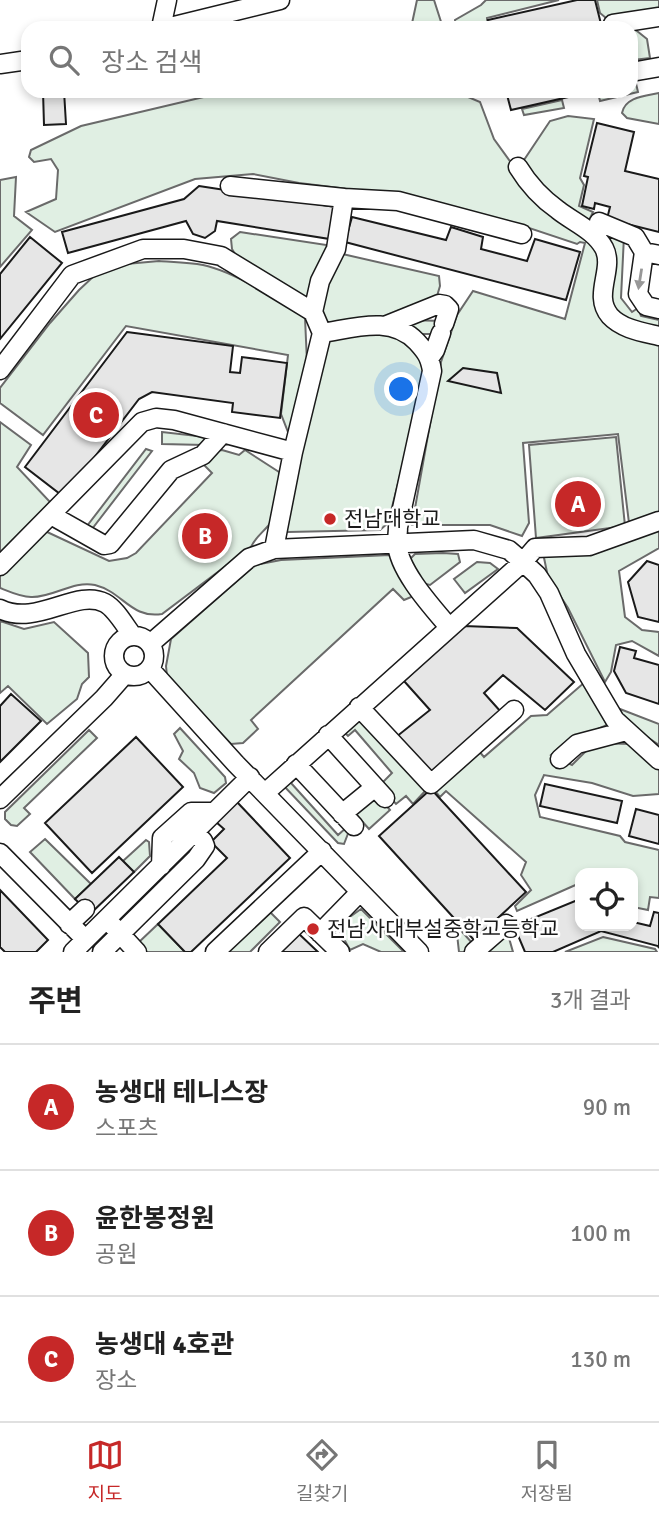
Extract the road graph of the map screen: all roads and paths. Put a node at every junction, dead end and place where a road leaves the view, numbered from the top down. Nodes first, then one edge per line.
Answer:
1 (167, 0) edge
2 (280, 0) edge
3 (659, 17) edge
4 (162, 21) edge
5 (194, 21) edge
6 (633, 21) edge
7 (21, 61) edge
8 (0, 64) edge
9 (659, 67) edge
10 (638, 71) edge
11 (518, 166) dead end
12 (230, 186) dead end
13 (344, 198) junction
14 (599, 222) dead end
15 (522, 234) dead end
16 (652, 253) edge
17 (306, 308) junction
18 (659, 309) edge
19 (387, 325) junction
20 (322, 332) junction
21 (659, 336) edge
22 (430, 357) junction
23 (0, 370) edge
24 (223, 433) junction
25 (293, 452) junction
26 (51, 515) junction
27 (659, 521) edge
28 (397, 544) junction
29 (274, 549) junction
30 (523, 562) junction
31 (0, 566) edge
32 (0, 608) edge
33 (449, 627) junction
34 (133, 636) junction
35 (150, 644) junction
36 (150, 669) junction
37 (125, 674) junction
38 (601, 698) junction
39 (622, 704) dead end
40 (359, 708) junction
41 (514, 710) dead end
42 (626, 731) junction
43 (328, 735) junction
44 (560, 759) dead end
45 (659, 760) edge
46 (296, 764) junction
47 (250, 777) junction
48 (265, 793) junction
49 (0, 799) edge
50 (213, 813) junction
51 (194, 832) junction
52 (322, 851) junction
53 (0, 853) edge
54 (161, 866) junction
55 (360, 892) junction
56 (85, 909) dead end
57 (106, 919) junction
58 (69, 924) junction
59 (506, 925) dead end
60 (320, 933) junction
61 (120, 934) junction
62 (79, 945) edge
63 (102, 952) edge
64 (137, 952) edge
65 (215, 952) edge
66 (268, 952) edge
67 (340, 952) edge
68 (419, 952) edge
69 (474, 952) edge

1 - 4 street
2 - 5 street
3 - 6 street
7 - 8 street
9 - 10 street
11 - 21 street
12 - 13 street
13 - 15 street
13 - 17 street
14 - 16 street
16 -> 18 street
17 - 20 street
17 - 23 street
19 - 20 street
19 - 22 street
19 - 22 street
20 - 25 street
22 - 28 street
24 - 25 street
24 - 26 street
24 - 26 street
25 - 29 street
26 - 31 street
27 - 30 street
28 - 29 street
28 - 30 street
28 - 33 street
29 - 35 street
30 - 33 street
30 - 38 street
32 - 34 street
33 - 40 street
34 - 35 street
34 - 37 street
35 - 36 street
36 - 37 street
36 - 47 street
37 - 49 street
38 - 39 street
38 - 42 street
40 - 41 street
40 - 43 street
42 - 44 street
42 - 45 street
43 - 46 street
43 - 46 street
46 - 48 street
47 - 48 street
47 - 50 street
48 - 52 street
50 - 51 street
50 - 54 street
51 - 54 street
51 - 61 street
52 - 55 street
52 - 65 street
53 - 58 street
54 - 57 street
55 - 60 street
55 - 68 street
56 - 58 street
57 - 61 street
57 - 62 street
58 - 62 street
59 - 69 street
60 - 66 street
60 - 67 street
61 - 63 street
61 - 64 street

